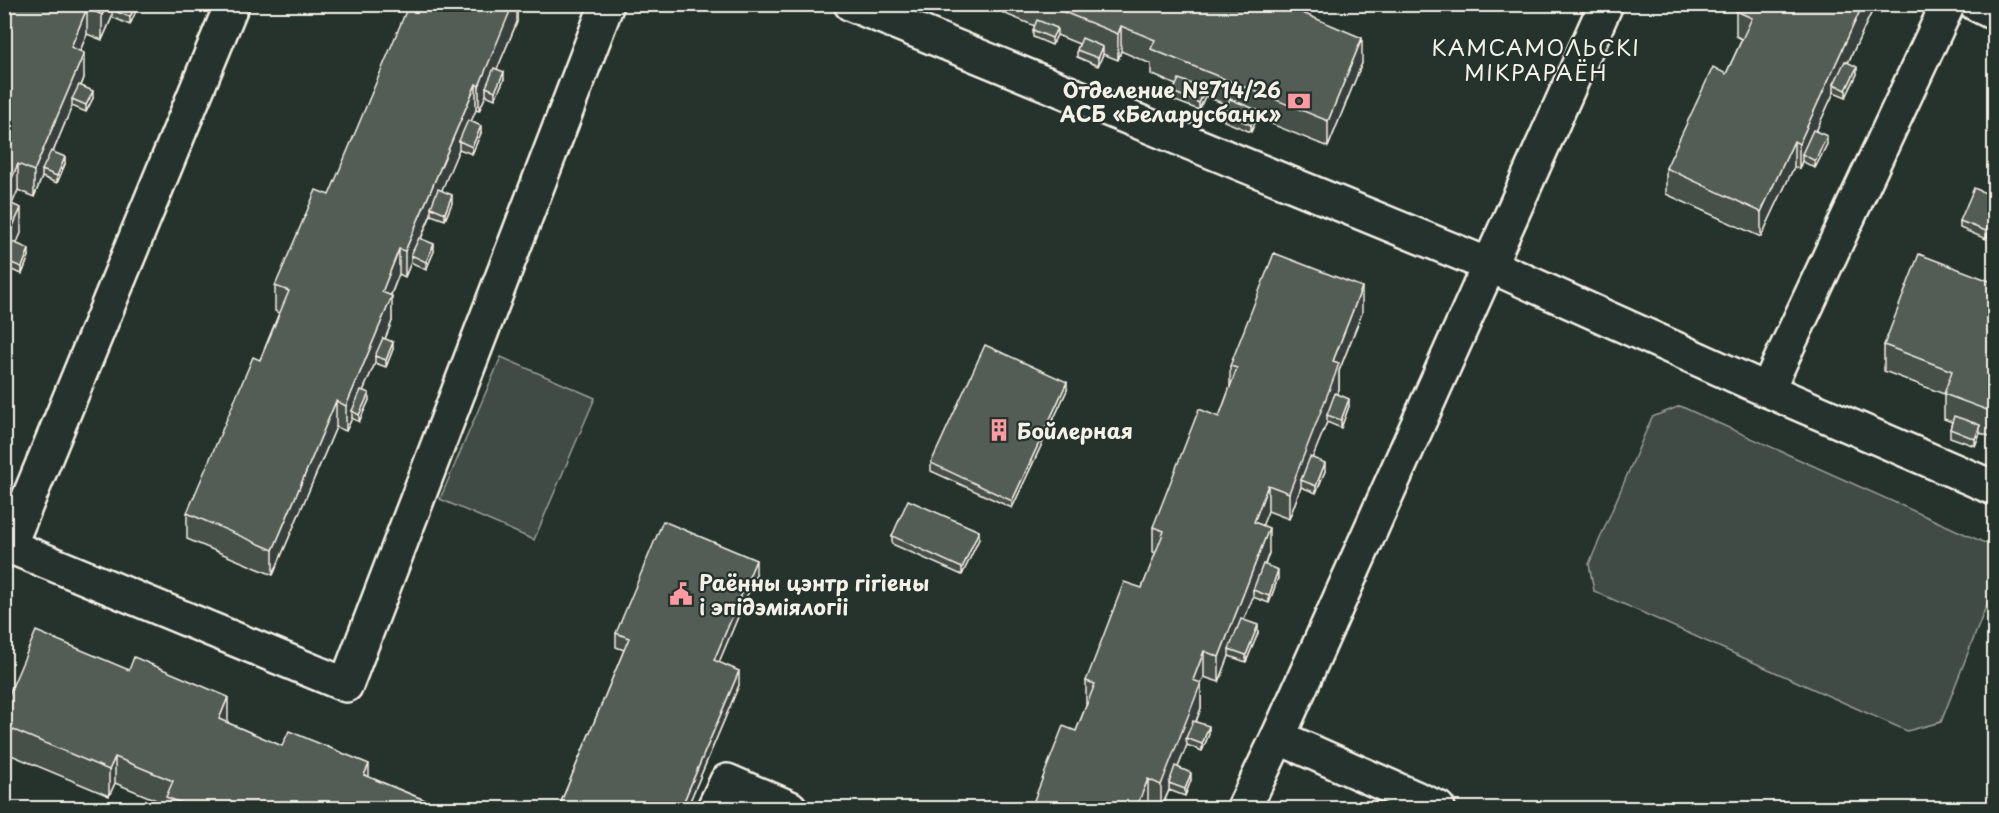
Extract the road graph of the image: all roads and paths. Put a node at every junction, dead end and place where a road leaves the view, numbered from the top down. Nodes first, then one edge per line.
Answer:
1 (232, 4) edge
2 (607, 4) edge
3 (851, 4) edge
4 (1606, 4) edge
5 (1948, 4) edge
6 (1976, 4) edge
7 (1995, 13) edge
8 (1489, 265) junction
9 (1767, 390) junction
10 (1995, 488) edge
11 (7, 548) edge
12 (1278, 737) junction
13 (714, 808) edge
14 (790, 808) edge
15 (1244, 808) edge
16 (1438, 808) edge

1 - 11 street
2 - 11 street
3 - 8 street
4 - 8 street
5 - 9 street
6 - 7 street
8 - 9 street
8 - 12 street
9 - 10 street
12 - 15 street
12 - 16 street
13 - 14 street

